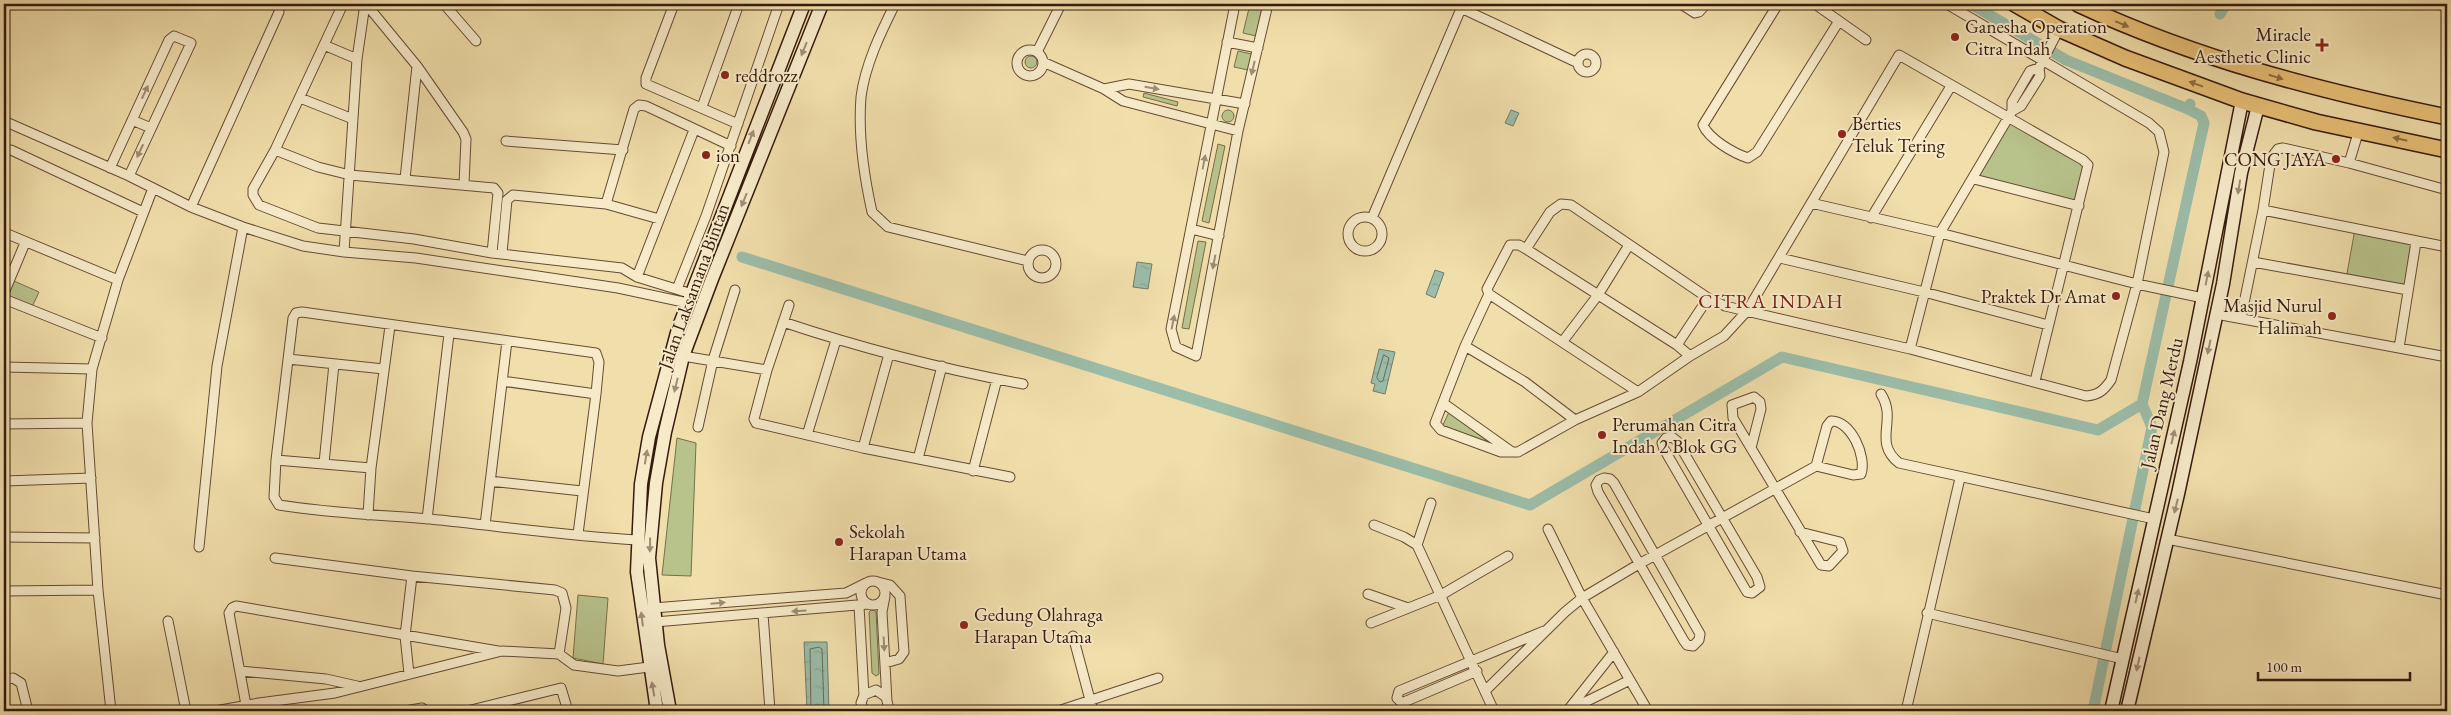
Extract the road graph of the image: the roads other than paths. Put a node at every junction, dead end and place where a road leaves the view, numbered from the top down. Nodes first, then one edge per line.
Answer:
1 (343, 4) edge
2 (366, 4) edge
3 (444, 4) edge
4 (674, 4) edge
5 (739, 4) edge
6 (779, 4) edge
7 (804, 4) edge
8 (822, 4) edge
9 (895, 4) edge
10 (1061, 4) edge
11 (1236, 4) edge
12 (1268, 4) edge
13 (1681, 4) edge
14 (1706, 4) edge
15 (1778, 4) edge
16 (1815, 4) edge
17 (1947, 4) edge
18 (2015, 4) edge
19 (2078, 4) edge
20 (2436, 4) edge
21 (1462, 6) edge
22 (2447, 6) edge
23 (279, 12) dead end
24 (1839, 21) junction
25 (2056, 35) junction
26 (1866, 40) dead end
27 (476, 41) dead end
28 (1227, 42) junction
29 (324, 45) junction
30 (1258, 48) junction
31 (1037, 52) junction
32 (357, 59) junction
33 (2043, 61) junction
34 (1043, 62) junction
35 (1578, 62) dead end
36 (417, 66) junction
37 (1951, 86) junction
38 (1104, 89) junction
39 (300, 98) junction
40 (1216, 99) junction
41 (2242, 101) junction
42 (1245, 104) junction
43 (2258, 106) junction
44 (702, 107) junction
45 (2010, 115) junction
46 (2447, 117) edge
47 (353, 118) junction
48 (132, 120) junction
49 (4, 121) edge
50 (738, 124) junction
51 (1212, 125) junction
52 (151, 128) junction
53 (694, 130) junction
54 (2358, 130) junction
55 (1238, 131) junction
56 (506, 141) dead end
57 (730, 146) junction
58 (11, 150) dead end
59 (275, 150) junction
60 (623, 150) junction
61 (2447, 150) edge
62 (2231, 156) junction
63 (2244, 160) junction
64 (2349, 163) junction
65 (110, 168) junction
66 (350, 175) junction
67 (128, 176) junction
68 (1974, 178) junction
69 (405, 179) junction
70 (464, 184) junction
71 (153, 188) junction
72 (2447, 190) edge
73 (606, 204) junction
74 (1811, 204) junction
75 (2080, 206) junction
76 (191, 207) junction
77 (2263, 210) junction
78 (143, 212) junction
79 (706, 216) junction
80 (1372, 218) dead end
81 (1871, 218) junction
82 (659, 219) junction
83 (720, 220) junction
84 (243, 227) junction
85 (1191, 229) junction
86 (345, 232) junction
87 (5, 233) edge
88 (1940, 233) junction
89 (1218, 236) junction
90 (2416, 242) junction
91 (25, 243) junction
92 (1629, 245) junction
93 (2447, 247) edge
94 (1526, 249) junction
95 (344, 252) junction
96 (492, 253) junction
97 (502, 253) junction
98 (1780, 258) junction
99 (1028, 261) dead end
100 (2253, 262) junction
101 (2064, 265) junction
102 (636, 277) junction
103 (118, 280) junction
104 (2137, 284) junction
105 (677, 289) junction
106 (735, 290) dead end
107 (2408, 290) junction
108 (1924, 292) junction
109 (4, 293) edge
110 (1489, 294) junction
111 (1598, 295) junction
112 (690, 298) junction
113 (1708, 298) junction
114 (2203, 298) junction
115 (4, 299) edge
116 (789, 305) dead end
117 (1748, 311) junction
118 (2216, 314) junction
119 (2241, 318) junction
120 (783, 322) junction
121 (2048, 325) junction
122 (390, 326) junction
123 (449, 334) junction
124 (102, 338) junction
125 (836, 340) junction
126 (507, 341) junction
127 (1563, 341) junction
128 (1677, 345) junction
129 (1465, 346) junction
130 (1910, 348) junction
131 (2399, 348) junction
132 (889, 354) junction
133 (684, 356) junction
134 (1690, 356) junction
135 (2447, 357) edge
136 (288, 359) junction
137 (713, 360) junction
138 (334, 364) junction
139 (942, 366) junction
140 (4, 367) edge
141 (92, 369) junction
142 (384, 369) junction
143 (767, 370) junction
144 (502, 380) junction
145 (997, 380) junction
146 (2035, 381) junction
147 (1023, 384) dead end
148 (1638, 392) junction
149 (596, 394) junction
150 (1881, 394) dead end
151 (1443, 403) junction
152 (1575, 420) junction
153 (87, 423) junction
154 (4, 424) edge
155 (698, 427) dead end
156 (807, 434) junction
157 (863, 448) junction
158 (1751, 448) junction
159 (1512, 452) junction
160 (918, 459) junction
161 (276, 460) junction
162 (324, 463) junction
163 (1816, 466) junction
164 (371, 468) junction
165 (973, 471) junction
166 (1010, 477) dead end
167 (91, 478) junction
168 (1960, 478) junction
169 (4, 481) edge
170 (490, 481) junction
171 (1775, 488) junction
172 (582, 491) junction
173 (1431, 503) dead end
174 (368, 515) junction
175 (1722, 518) junction
176 (427, 519) junction
177 (2154, 519) junction
178 (485, 525) junction
179 (1374, 526) dead end
180 (1708, 526) junction
181 (1548, 529) dead end
182 (1800, 532) junction
183 (578, 534) junction
184 (4, 537) edge
185 (95, 538) junction
186 (2168, 539) junction
187 (637, 540) junction
188 (1417, 545) junction
189 (200, 547) dead end
190 (1655, 555) junction
191 (1508, 556) dead end
192 (275, 558) dead end
193 (1639, 564) junction
194 (412, 576) junction
195 (878, 582) junction
196 (866, 583) junction
197 (4, 590) edge
198 (98, 590) junction
199 (1368, 594) dead end
200 (1441, 595) junction
201 (2447, 595) edge
202 (885, 596) junction
203 (1582, 598) junction
204 (869, 604) junction
205 (859, 606) junction
206 (653, 608) junction
207 (1408, 608) junction
208 (1927, 613) junction
209 (763, 614) junction
210 (168, 621) dead end
211 (655, 622) junction
212 (1371, 623) dead end
213 (2130, 627) junction
214 (1550, 628) junction
215 (2146, 631) junction
216 (405, 636) junction
217 (1073, 636) dead end
218 (502, 651) junction
219 (1614, 652) junction
220 (559, 654) junction
221 (1472, 659) junction
222 (2123, 659) junction
223 (885, 663) junction
224 (649, 667) junction
225 (241, 670) junction
226 (1477, 671) junction
227 (410, 674) junction
228 (1158, 678) dead end
229 (4, 680) edge
230 (1630, 680) junction
231 (357, 686) junction
232 (1485, 691) junction
233 (864, 695) junction
234 (1091, 700) junction
235 (888, 701) junction
236 (246, 705) junction
237 (28, 711) edge
238 (111, 711) edge
239 (186, 711) edge
240 (215, 711) edge
241 (405, 711) edge
242 (426, 711) edge
243 (467, 711) edge
244 (568, 711) edge
245 (657, 711) edge
246 (670, 711) edge
247 (770, 711) edge
248 (864, 711) edge
249 (885, 711) edge
250 (1058, 711) edge
251 (1094, 711) edge
252 (1494, 711) edge
253 (1567, 711) edge
254 (1648, 711) edge
255 (1906, 711) edge
256 (2111, 711) edge
257 (2127, 711) edge

1 - 29 street
2 - 32 street
2 - 36 street
3 - 27 street
4 - 44 street
5 - 44 street
6 - 50 street
83 -> 7 main road, Jalan Laksamana Bintan
8 -> 133 main road, Jalan Laksamana Bintan
9 - 99 street
10 - 31 street
11 - 28 street
12 - 30 street
13 - 14 street
15 - 24 street
16 - 24 street
17 - 33 street
18 - 25 main road
19 -> 46 main road
20 - 22 street
21 - 35 street
21 - 80 street
23 - 76 street
24 - 26 street
25 - 33 street
41 -> 25 main road
28 - 30 street
28 - 40 street
29 - 32 street
29 - 39 street
30 -> 42 street
31 - 34 street
31 - 34 street
32 - 47 street
33 - 45 street
33 - 104 street
34 - 38 street
36 - 69 street
36 - 70 street
37 - 45 street
37 - 74 street
37 - 81 street
38 -> 40 street
38 - 51 street
39 - 47 street
39 - 59 street
40 - 42 street
40 - 51 street
41 - 43 main road
41 - 62 main road, Jalan Dang Merdu
42 - 55 street
43 - 54 main road
43 - 63 main road, Jalan Dang Merdu
44 - 50 street
45 - 68 street
45 - 75 street
47 - 66 street
48 - 52 street
48 -> 52 street
48 - 65 street
49 - 65 street
50 - 57 street
51 - 55 street
85 -> 51 street
52 -> 67 street
53 - 57 street
53 - 60 street
53 - 82 street
61 -> 54 main road
54 - 64 street
55 - 89 street
56 - 60 street
57 - 79 street
58 - 78 street
59 - 66 street
59 - 86 street
60 - 73 street
62 - 63 main road
114 -> 62 main road, Jalan Dang Merdu
63 -> 118 main road, Jalan Dang Merdu
64 - 72 street
64 - 77 street
65 - 67 street
66 - 69 street
66 - 86 street
67 - 71 street
68 - 75 street
68 - 88 street
69 - 70 street
70 - 96 street
71 - 76 street
71 - 78 street
73 - 82 street
73 - 97 street
74 - 81 street
74 - 98 street
75 - 101 street
76 - 84 street
77 - 90 street
77 - 100 street
78 - 103 street
79 - 83 street
79 - 105 street
81 - 88 street
82 - 102 street
83 - 112 main road, Jalan Laksamana Bintan
84 - 95 street
84 - 189 street
85 - 89 street
89 -> 85 street
86 - 95 street
86 - 96 street
87 - 91 street
88 - 101 street
88 - 108 street
90 - 93 street
90 - 107 street
91 - 103 street
91 - 109 street
92 - 94 street
92 - 111 street
92 - 113 street
94 - 110 street
94 - 111 street
95 - 112 street
96 - 97 street
97 - 102 street
98 - 108 street
98 - 117 street
100 - 107 street
100 - 119 street
101 - 104 street
101 - 121 street
102 - 105 street
103 - 124 street
104 - 114 street
104 - 146 street
105 - 112 street
106 - 137 street
107 - 131 street
108 - 121 street
108 - 130 street
110 - 127 street
110 - 129 street
111 - 127 street
111 - 128 street
187 -> 112 main road, Jalan Laksamana Bintan
113 - 117 street
113 - 128 street
177 -> 114 main road, Jalan Dang Merdu
115 - 124 street
116 - 120 street
117 - 130 street
117 - 134 street
118 - 119 street
118 -> 186 main road, Jalan Dang Merdu
119 - 131 street
120 - 125 street
120 - 143 street
121 - 146 street
122 - 123 street
122 - 136 street
122 - 142 street
123 - 126 street
123 - 176 street
124 - 141 street
125 - 132 street
125 - 156 street
126 - 144 street
126 - 149 street
127 - 148 street
128 - 134 street
129 - 151 street
129 - 152 street
130 - 146 street
131 - 135 street
132 - 139 street
132 - 157 street
133 - 137 street
133 -> 206 main road, Jalan Laksamana Bintan
134 - 148 street
136 - 138 street
136 - 161 street
137 - 143 street
137 - 155 street
138 - 142 street
138 - 162 street
139 - 145 street
139 - 160 street
140 - 141 street
141 - 153 street
142 - 164 street
143 - 156 street
144 - 149 street
144 - 170 street
145 - 147 street
145 - 165 street
148 - 152 street
149 - 172 street
150 - 168 street
151 - 159 street
151 - 159 street
152 - 159 street
153 - 154 street
153 - 167 street
156 - 157 street
157 - 160 street
158 - 158 street
158 - 171 street
160 - 165 street
161 - 162 street
161 - 174 street
162 - 164 street
163 - 163 street
163 - 171 street
164 - 174 street
165 - 166 street
167 - 169 street
167 - 185 street
168 - 177 street
168 - 208 street
170 - 172 street
170 - 178 street
171 - 175 street
171 - 182 street
172 - 183 street
173 - 188 street
174 - 176 street
175 - 180 street
175 - 180 street
175 - 180 street
176 - 178 street
213 -> 177 main road, Jalan Dang Merdu
178 - 183 street
179 - 188 street
180 - 190 street
181 - 203 street
182 - 182 street
183 - 187 street
184 - 185 street
185 - 198 street
186 - 201 street
186 - 215 main road, Jalan Dang Merdu
224 -> 187 main road, Jalan Laksamana Bintan
188 - 200 street
190 - 193 street
190 - 193 street
190 - 193 street
191 - 200 street
192 - 194 street
193 - 203 street
194 - 216 street
194 - 220 street
195 - 196 street
195 - 202 street
195 - 223 street
196 - 204 street
206 -> 196 street
197 - 198 street
198 - 238 street
199 - 207 street
200 - 207 street
200 - 221 street
202 - 204 street
202 -> 223 street
203 - 214 street
203 - 219 street
204 - 205 street
205 -> 209 street
205 - 233 street
206 - 211 main road, Jalan Laksamana Bintan
207 - 212 street
208 - 222 street
208 - 255 street
209 - 211 street
209 - 247 street
210 - 239 street
211 - 246 main road, Jalan Laksamana Bintan
213 - 215 main road
213 - 222 main road, Jalan Dang Merdu
214 - 221 street
214 - 232 street
215 -> 257 main road, Jalan Dang Merdu
216 - 218 street
216 - 225 street
216 - 227 street
217 - 234 street
218 - 220 street
218 - 227 street
219 - 230 street
219 - 253 street
220 - 224 street
221 - 226 street
221 - 226 street
222 - 256 main road, Jalan Dang Merdu
223 - 235 street
245 -> 224 main road, Jalan Laksamana Bintan
225 - 231 street
225 - 236 street
226 - 232 street
227 - 231 street
228 - 234 street
229 - 237 street
230 - 253 street
230 - 254 street
231 - 236 street
232 - 252 street
233 - 235 street
233 - 248 street
234 - 250 street
234 - 251 street
235 - 249 street
236 - 240 street
241 - 242 street
243 - 244 street

